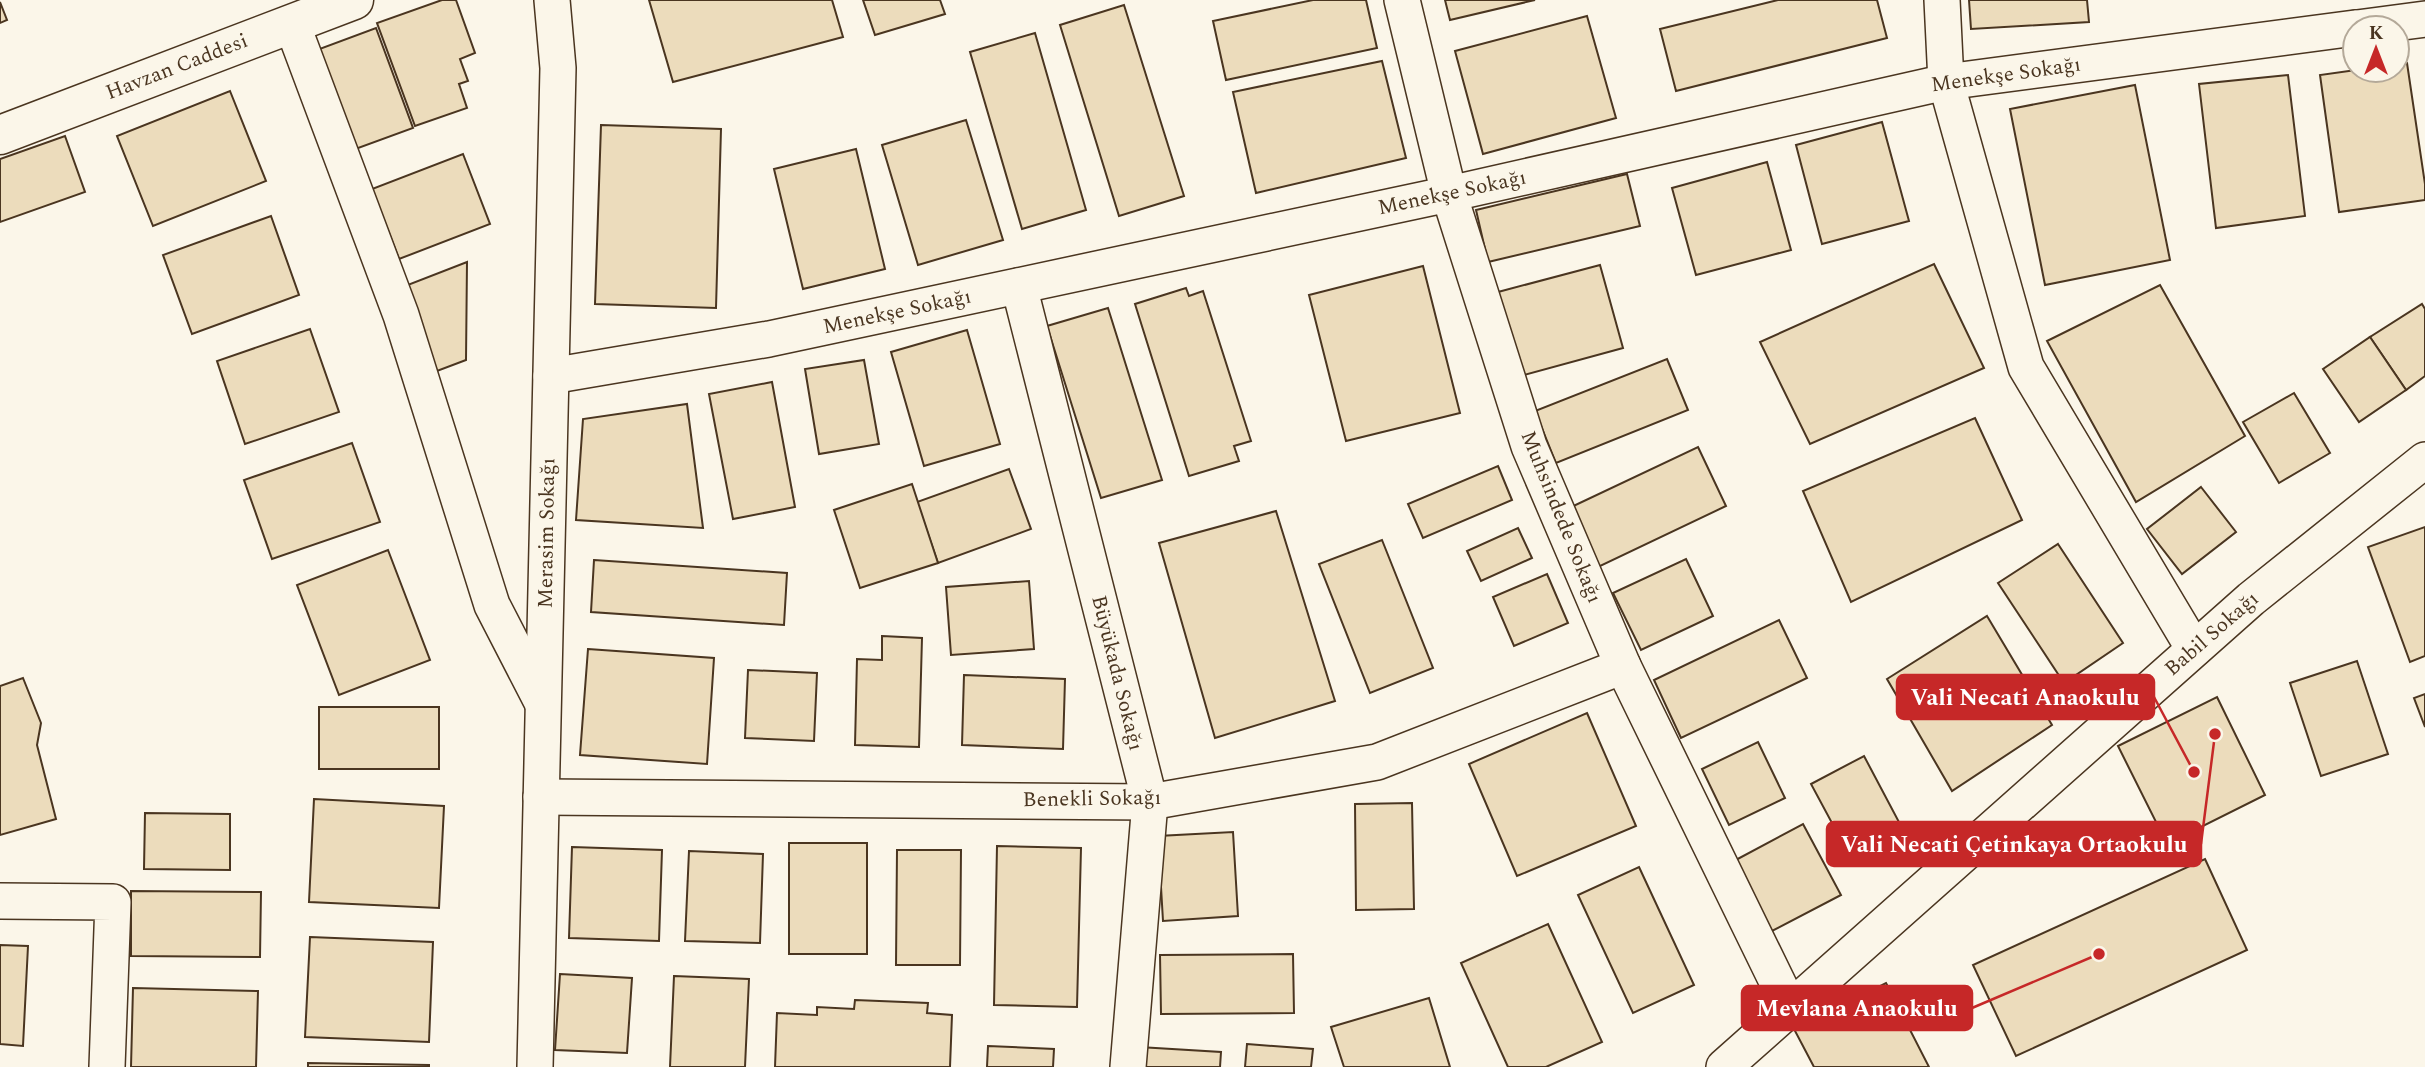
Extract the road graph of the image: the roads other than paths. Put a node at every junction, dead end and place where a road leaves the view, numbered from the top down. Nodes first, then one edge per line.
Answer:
1 (354, 0) edge
2 (552, 0) edge
3 (1402, 0) edge
4 (1942, 0) edge
5 (292, 24) junction
6 (2341, 30) edge
7 (1946, 82) junction
8 (0, 135) edge
9 (1449, 194) junction
10 (1019, 286) junction
11 (551, 376) junction
12 (2425, 460) edge
13 (2194, 649) junction
14 (1623, 666) junction
15 (543, 705) junction
16 (541, 797) junction
17 (1150, 802) junction
18 (0, 901) edge
19 (1790, 1008) junction
20 (107, 1067) edge
21 (535, 1067) edge
22 (1128, 1067) edge
23 (1724, 1067) edge

1 - 5 street, Havzan Caddesi
2 - 11 street, Merasim Sokağı
3 - 9 street, Muhsindede Sokağı
4 - 7 street
5 - 8 street, Havzan Caddesi
5 - 15 street
6 - 7 street, Menekşe Sokağı
7 - 9 street, Menekşe Sokağı
7 - 13 street
9 - 10 street, Menekşe Sokağı
9 - 14 street, Muhsindede Sokağı
10 - 11 street, Menekşe Sokağı
10 - 17 street, Büyükada Sokağı
11 - 15 street, Merasim Sokağı
12 - 13 street, Babil Sokağı
13 - 19 street, Babil Sokağı
14 - 17 street, Benekli Sokağı
14 - 19 street, Muhsindede Sokağı
15 - 16 street, Merasim Sokağı
16 - 17 street, Benekli Sokağı
16 - 21 street, Merasim Sokağı
17 - 22 street, Büyükada Sokağı
18 - 20 street
19 - 23 street, Babil Sokağı

